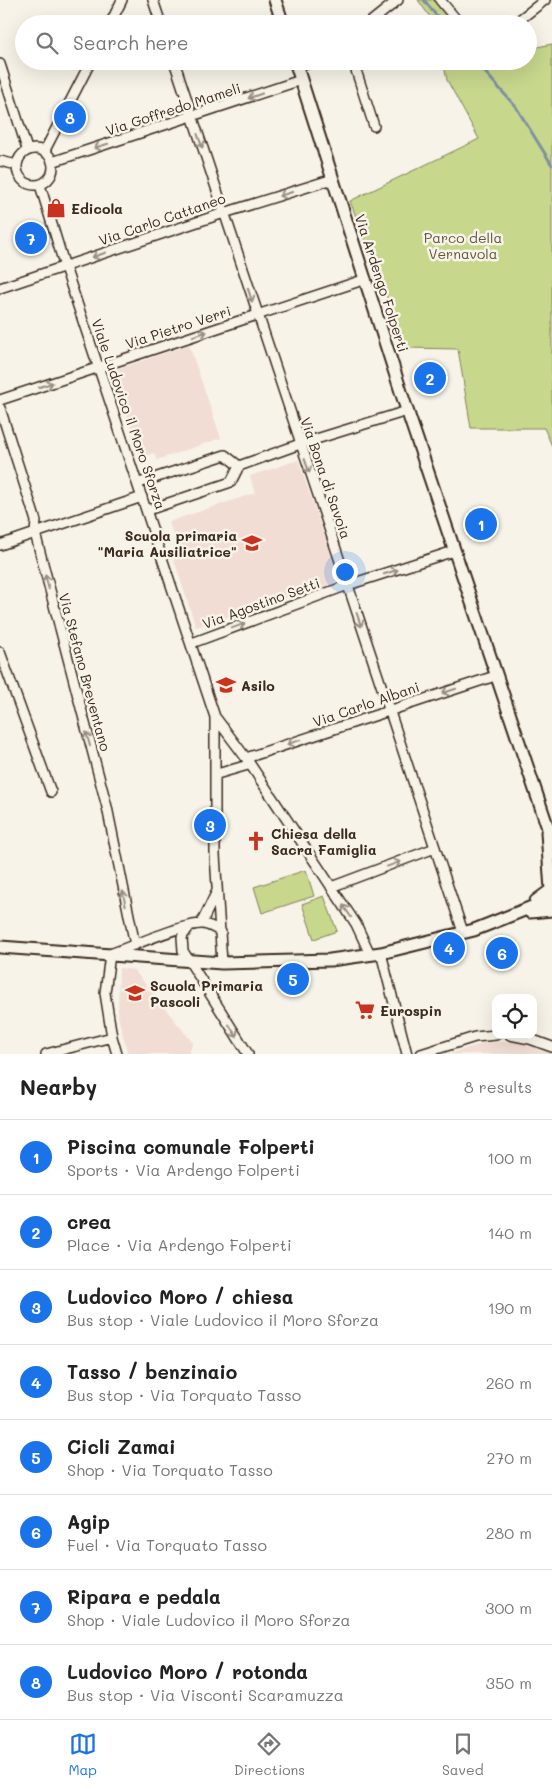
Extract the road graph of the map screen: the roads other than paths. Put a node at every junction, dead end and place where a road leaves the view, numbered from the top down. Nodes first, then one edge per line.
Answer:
1 (122, 0) edge
2 (153, 0) edge
3 (275, 0) edge
4 (398, 0) edge
5 (440, 0) edge
6 (545, 0) edge
7 (114, 15) edge
8 (158, 15) edge
9 (280, 15) edge
10 (379, 15) edge
11 (452, 15) edge
12 (526, 15) edge
13 (0, 64) edge
14 (86, 70) edge
15 (177, 70) edge
16 (298, 70) edge
17 (356, 70) edge
18 (301, 80) junction
19 (192, 118) junction
20 (374, 126) dead end
21 (27, 149) junction
22 (44, 152) junction
23 (0, 161) edge
24 (52, 162) junction
25 (17, 164) junction
26 (333, 179) junction
27 (40, 185) junction
28 (224, 213) junction
29 (65, 266) junction
30 (366, 279) junction
31 (0, 288) edge
32 (257, 315) junction
33 (99, 368) junction
34 (0, 400) edge
35 (0, 408) edge
36 (407, 411) junction
37 (300, 444) junction
38 (239, 466) junction
39 (139, 483) junction
40 (142, 497) junction
41 (148, 510) junction
42 (35, 533) junction
43 (0, 545) edge
44 (454, 551) junction
45 (348, 586) junction
46 (192, 643) junction
47 (0, 652) edge
48 (495, 676) junction
49 (389, 710) junction
50 (215, 717) junction
51 (247, 761) junction
52 (217, 774) junction
53 (51, 792) dead end
54 (547, 826) junction
55 (552, 840) edge
56 (435, 848) junction
57 (332, 887) junction
58 (218, 888) junction
59 (552, 899) edge
60 (552, 910) edge
61 (518, 914) junction
62 (201, 924) junction
63 (189, 927) junction
64 (221, 932) junction
65 (462, 932) junction
66 (135, 945) junction
67 (0, 947) edge
68 (375, 953) junction
69 (110, 954) junction
70 (188, 960) junction
71 (222, 963) junction
72 (492, 1035) edge
73 (112, 1037) junction
74 (525, 1039) edge
75 (552, 1046) edge
76 (46, 1054) edge
77 (117, 1054) edge
78 (248, 1054) edge
79 (407, 1054) edge
80 (421, 1054) edge

1 - 7 street
2 - 8 street
3 - 9 street
4 - 10 street
5 - 11 street
6 - 12 street
13 - 21 street
14 - 22 street
15 - 19 street, Via Bona di Savoia
16 - 18 street, Via Ardengo Folperti
17 - 20 street
18 -> 19 street, Via Goffredo Mameli
18 - 26 street, Via Ardengo Folperti
19 -> 24 street, Via Goffredo Mameli
19 -> 28 street, Via Bona di Savoia
21 - 22 street
21 - 25 street
22 - 24 street
23 - 25 street
24 - 27 street
25 - 27 street
26 -> 28 street, Via Carlo Cattaneo
26 - 30 street, Via Ardengo Folperti
27 - 29 street, Viale Ludovico il Moro Sforza
28 -> 29 street, Via Carlo Cattaneo
28 -> 32 street, Via Bona di Savoia
29 - 31 street, Via Carlo Cattaneo
29 - 33 street, Viale Ludovico il Moro Sforza
30 - 32 street, Via Pietro Verri
30 - 36 street, Via Ardengo Folperti
33 -> 32 street, Via Pietro Verri
32 - 37 street, Via Bona di Savoia
34 -> 33 street, Via Pietro Verri
33 - 39 street, Viale Ludovico il Moro Sforza
35 - 42 street, Via Stefano Breventano
36 - 37 street
36 - 44 street, Via Ardengo Folperti
37 - 38 street
37 -> 45 street, Via Bona di Savoia
38 - 39 street
38 - 41 street
39 - 40 street, Viale Ludovico il Moro Sforza
40 - 41 street, Viale Ludovico il Moro Sforza
40 - 42 street
41 - 46 street, Viale Ludovico il Moro Sforza
42 - 43 street
66 -> 42 street, Via Stefano Breventano
45 -> 44 street, Via Agostino Setti
44 - 48 street, Via Ardengo Folperti
46 -> 45 street, Via Agostino Setti
45 -> 49 street, Via Bona di Savoia
46 - 50 street, Viale Ludovico il Moro Sforza
47 - 53 street
48 -> 49 street, Via Carlo Albani
48 - 54 street, Via Ardengo Folperti
49 -> 51 street, Via Carlo Albani
49 - 56 street, Via Bona di Savoia
50 - 51 street
50 - 52 street, Viale Ludovico il Moro Sforza
51 - 52 street, Via Carlo Albani
51 - 57 street
52 - 58 street, Viale Ludovico il Moro Sforza
54 - 55 street, Via Ardengo Folperti
54 - 61 street, Via Ardengo Folperti
57 -> 56 street
56 - 65 street, Via Bona di Savoia
68 -> 57 street
58 - 62 street
58 - 64 street, Viale Ludovico il Moro Sforza
59 - 61 street
60 - 61 street
61 - 65 street
62 - 63 street
62 - 64 street
63 - 66 street
63 - 70 street
64 - 71 street, Viale Ludovico il Moro Sforza
65 - 68 street
66 - 69 street
67 - 69 street
68 - 71 street
68 - 79 street
69 - 70 street
69 - 73 street
70 - 71 street
70 -> 78 street
72 - 80 street
73 - 76 street
73 - 77 street
74 - 75 street

